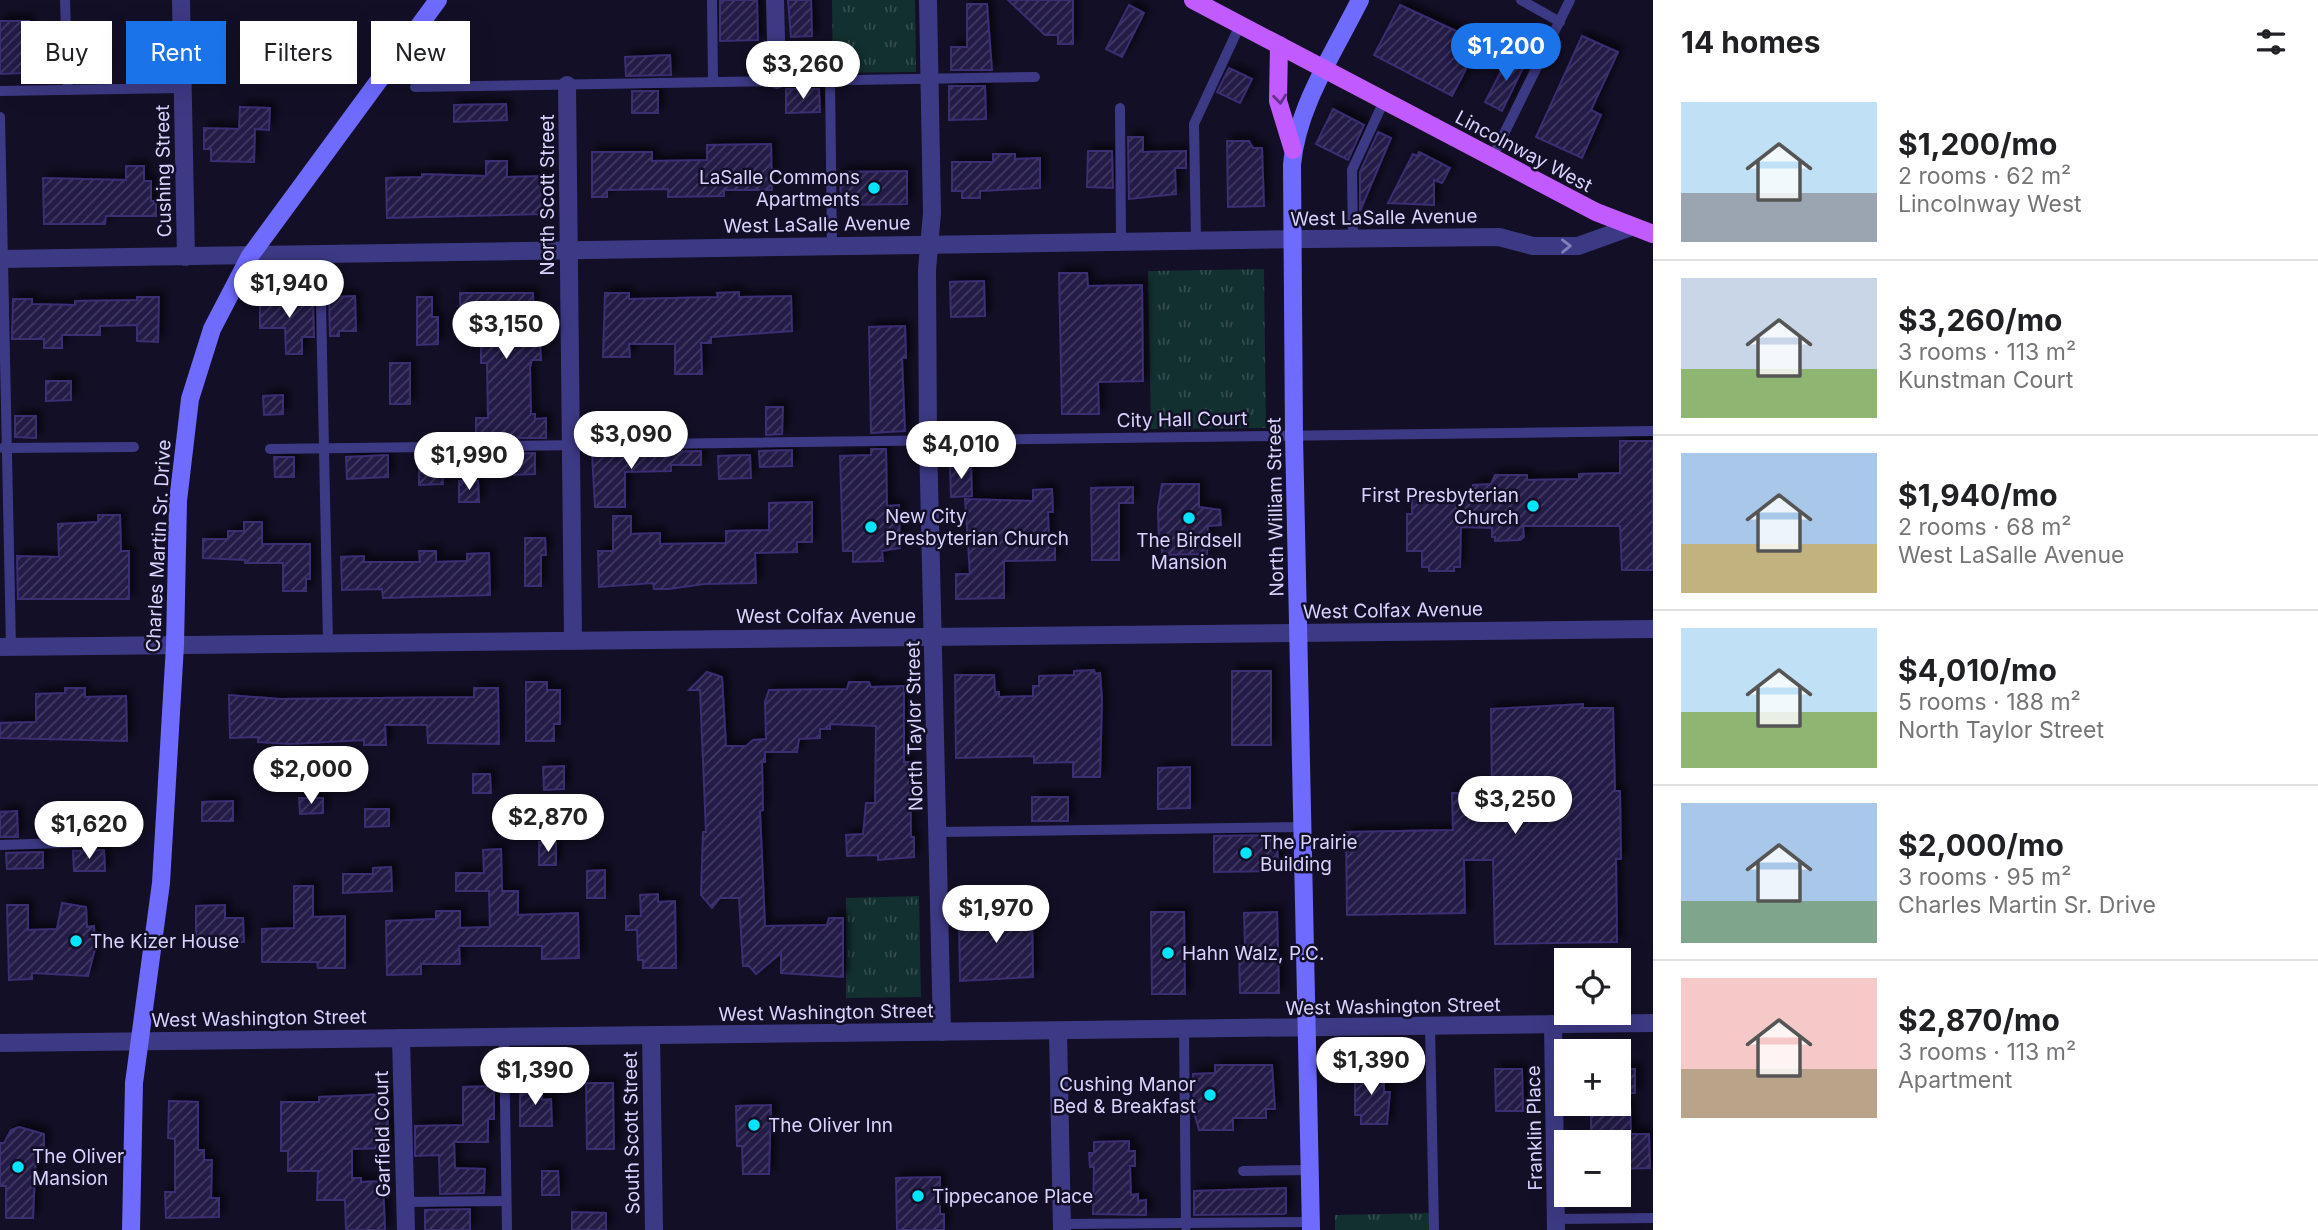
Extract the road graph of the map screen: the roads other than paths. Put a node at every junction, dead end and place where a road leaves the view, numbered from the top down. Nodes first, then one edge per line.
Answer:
1 (65, 0) edge
2 (181, 0) edge
3 (438, 0) edge
4 (712, 0) edge
5 (775, 0) edge
6 (928, 0) edge
7 (1194, 0) edge
8 (1360, 0) edge
9 (1521, 0) edge
10 (1570, 0) edge
11 (1560, 22) junction
12 (1240, 25) junction
13 (1279, 45) junction
14 (1325, 70) junction
15 (1035, 76) dead end
16 (930, 77) junction
17 (830, 79) junction
18 (777, 80) junction
19 (713, 81) junction
20 (567, 85) junction
21 (415, 87) dead end
22 (183, 88) junction
23 (68, 90) junction
24 (0, 91) edge
25 (1384, 101) junction
26 (1120, 108) dead end
27 (0, 117) edge
28 (1293, 150) junction
29 (1492, 158) junction
30 (1631, 227) junction
31 (1653, 234) edge
32 (1292, 239) junction
33 (1353, 239) junction
34 (1196, 241) junction
35 (1121, 242) junction
36 (929, 243) junction
37 (832, 245) junction
38 (571, 250) junction
39 (320, 255) junction
40 (250, 256) junction
41 (186, 257) junction
42 (2, 259) edge
43 (1653, 431) edge
44 (1294, 436) junction
45 (928, 440) junction
46 (570, 445) junction
47 (134, 447) dead end
48 (4, 448) edge
49 (324, 448) junction
50 (270, 449) dead end
51 (1653, 629) edge
52 (1298, 632) junction
53 (933, 636) junction
54 (573, 640) junction
55 (328, 643) junction
56 (175, 645) junction
57 (5, 647) edge
58 (1303, 827) junction
59 (937, 832) junction
60 (129, 841) dead end
61 (0, 845) edge
62 (1653, 1023) edge
63 (1553, 1024) junction
64 (1430, 1026) junction
65 (1307, 1028) junction
66 (1184, 1029) junction
67 (1058, 1031) junction
68 (942, 1032) junction
69 (651, 1035) junction
70 (504, 1037) junction
71 (401, 1038) junction
72 (138, 1041) junction
73 (0, 1043) edge
74 (1310, 1170) junction
75 (1243, 1171) dead end
76 (506, 1201) junction
77 (404, 1202) junction
78 (1653, 1218) edge
79 (1556, 1224) edge
80 (1186, 1226) edge
81 (1311, 1226) edge
82 (1062, 1227) edge
83 (131, 1230) edge
84 (407, 1230) edge
85 (507, 1230) edge
86 (654, 1230) edge
87 (1434, 1230) edge

1 - 23 lane
2 - 22 street, Cushing Street
3 - 40 main road, Charles Martin Sr. Drive
4 - 19 lane
5 - 18 street
6 - 16 street, North Taylor Street
7 - 12 main road, Lincolnway West
8 - 14 main road, North William Street
9 - 11 lane
10 - 11 lane
11 - 29 lane
12 - 13 main road, Lincolnway West
12 - 34 lane
13 - 14 main road, Lincolnway West
13 -> 28 main road
14 - 25 main road, Lincolnway West
14 - 28 main road, North William Street
15 - 16 lane
16 - 17 lane
16 - 36 street, North Taylor Street
17 - 18 lane
17 - 37 lane
18 - 19 lane
19 - 20 lane
20 - 21 lane
20 - 38 street, North Scott Street
22 - 23 lane
22 - 41 street, Cushing Street
23 - 24 lane
25 - 29 main road, Lincolnway West
25 - 33 lane
26 - 35 lane
27 - 42 lane
28 - 32 main road, North William Street
29 - 30 main road, Lincolnway West
30 - 31 main road, Lincolnway West
33 -> 30 street, West LaSalle Avenue
32 - 33 street, West LaSalle Avenue
32 - 34 street, West LaSalle Avenue
32 - 44 main road, North William Street
34 - 35 street, West LaSalle Avenue
35 - 36 street, West LaSalle Avenue
36 - 37 street, West LaSalle Avenue
36 - 45 street, North Taylor Street
37 - 38 street, West LaSalle Avenue
38 - 39 street, West LaSalle Avenue
38 - 46 street, North Scott Street
39 - 40 street, West LaSalle Avenue
39 - 49 lane
40 - 41 street, West LaSalle Avenue
40 - 56 main road, Charles Martin Sr. Drive
41 - 42 street, West LaSalle Avenue
42 - 48 lane
43 - 44 lane, City Hall Court
44 - 45 lane, City Hall Court
44 - 52 main road, North William Street
45 - 46 lane, City Hall Court
45 - 53 street, North Taylor Street
46 - 49 lane, City Hall Court
46 - 54 street, North Scott Street
47 - 48 lane
48 - 57 lane
49 - 50 lane, City Hall Court
49 - 55 lane
51 - 52 street, West Colfax Avenue
52 - 53 street, West Colfax Avenue
52 - 58 main road, North William Street
53 - 54 street, West Colfax Avenue
53 - 59 street, North Taylor Street
54 - 55 street, West Colfax Avenue
55 - 56 street, West Colfax Avenue
56 - 57 street, West Colfax Avenue
56 - 72 main road, Charles Martin Sr. Drive
58 - 59 lane
58 - 65 main road, North William Street
59 - 68 street, North Taylor Street
60 - 61 lane
62 - 63 street, West Washington Street
63 - 64 street, West Washington Street
63 - 79 street, Franklin Place
64 - 65 street, West Washington Street
64 - 87 lane
65 - 66 street, West Washington Street
65 - 74 main road, North William Street
66 - 67 street, West Washington Street
66 - 80 lane
67 - 68 street, West Washington Street
67 - 82 street
68 - 69 street, West Washington Street
69 - 70 street, West Washington Street
69 - 86 street, South Scott Street
70 - 71 street, West Washington Street
70 - 76 lane
71 - 72 street, West Washington Street
71 - 77 street, Garfield Court
72 - 73 street, West Washington Street
72 - 83 main road, Charles Martin Sr. Drive
74 - 75 lane
74 - 81 main road, North William Street
76 - 77 lane
76 - 85 lane
77 - 84 street, Garfield Court
78 - 79 lane
80 - 81 lane
80 - 82 lane

